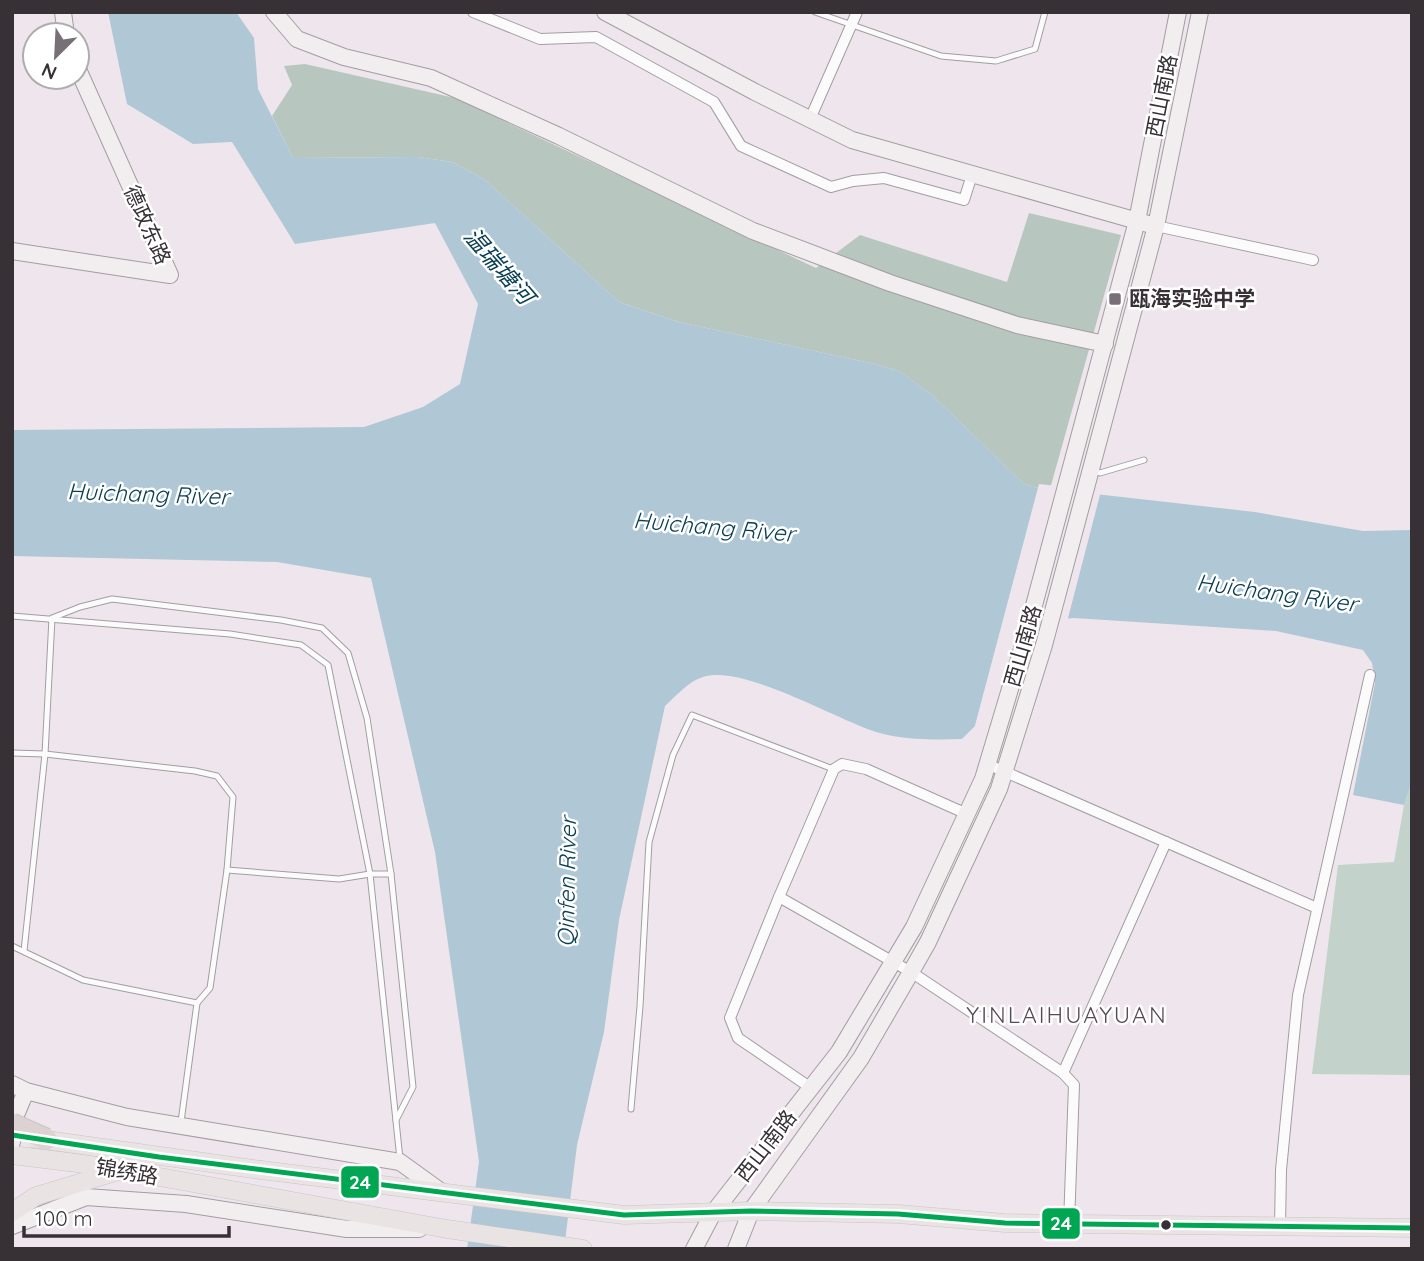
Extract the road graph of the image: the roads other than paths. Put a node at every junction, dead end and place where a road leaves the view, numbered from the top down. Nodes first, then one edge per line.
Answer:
1 (274, 12) edge
2 (473, 12) edge
3 (605, 12) edge
4 (815, 12) edge
5 (857, 12) edge
6 (1045, 12) edge
7 (1178, 12) edge
8 (1200, 12) edge
9 (852, 25) junction
10 (88, 91) edge
11 (810, 119) junction
12 (972, 175) junction
13 (1138, 222) junction
14 (1156, 226) junction
15 (12, 251) edge
16 (1313, 260) dead end
17 (1105, 344) junction
18 (1144, 460) dead end
19 (1092, 469) junction
20 (12, 616) edge
21 (52, 618) junction
22 (1370, 675) dead end
23 (12, 753) edge
24 (45, 754) junction
25 (988, 764) junction
26 (834, 769) junction
27 (1004, 771) junction
28 (967, 814) junction
29 (1166, 842) junction
30 (227, 870) junction
31 (370, 874) junction
32 (391, 874) junction
33 (779, 897) junction
34 (1317, 908) junction
35 (12, 946) edge
36 (23, 951) junction
37 (893, 962) junction
38 (911, 972) junction
39 (197, 1003) junction
40 (1063, 1073) junction
41 (19, 1087) edge
42 (811, 1088) junction
43 (631, 1109) dead end
44 (396, 1120) junction
45 (12, 1124) edge
46 (181, 1126) junction
47 (12, 1135) edge
48 (46, 1139) junction
49 (12, 1142) edge
50 (12, 1155) edge
51 (400, 1162) junction
52 (122, 1171) junction
53 (443, 1193) junction
54 (751, 1211) junction
55 (12, 1212) edge
56 (713, 1213) junction
57 (1069, 1224) junction
58 (12, 1226) edge
59 (1280, 1227) junction
60 (1412, 1228) edge
61 (447, 1229) junction
62 (583, 1249) edge
63 (694, 1249) edge
64 (736, 1249) edge

1 - 17 street
2 - 12 street
3 - 11 street
4 - 9 lane
5 - 9 street
6 - 9 lane
7 - 13 street, 西山南路
8 - 14 street, 西山南路
9 - 11 street
10 - 15 street, 德政东路
11 - 12 street
12 - 13 street
13 - 14 street
13 - 17 street, 西山南路
14 - 16 street
14 - 19 street, 西山南路
17 - 25 street, 西山南路
18 - 19 lane
19 - 27 street, 西山南路
20 - 21 lane
21 - 24 lane
21 - 31 lane
21 - 32 lane
22 - 34 street
23 - 24 lane
24 - 30 lane
24 - 36 lane
25 - 27 street
25 - 28 street, 西山南路
26 - 28 street
26 - 33 street
26 - 43 lane
27 - 29 street
27 - 38 street, 西山南路
28 - 37 street, 西山南路
29 - 34 street
29 - 40 street
30 - 31 lane
30 - 39 lane
31 - 32 lane
31 - 44 lane
32 - 44 lane
33 - 37 street
33 - 42 street
34 - 59 street
35 - 36 lane
36 - 39 lane
37 - 38 street
37 - 42 street, 西山南路
38 - 40 street
38 - 54 street, 西山南路
39 - 46 lane
40 - 57 street
41 - 46 street
41 - 49 street
42 - 56 street, 西山南路
44 - 51 lane
45 - 48 highway, bridge
46 - 51 street
47 - 48 main road, 锦绣路, bridge
48 - 53 main road, 锦绣路, bridge
50 - 52 main road, 锦绣路
51 - 53 street
52 - 55 main road
52 - 61 main road, 锦绣路
53 - 56 main road, 锦绣路
54 - 56 main road
54 - 57 main road
54 - 64 street, 西山南路
56 - 63 street, 西山南路
57 - 59 main road
58 - 61 street
59 - 60 main road
61 - 62 main road, 锦绣路

